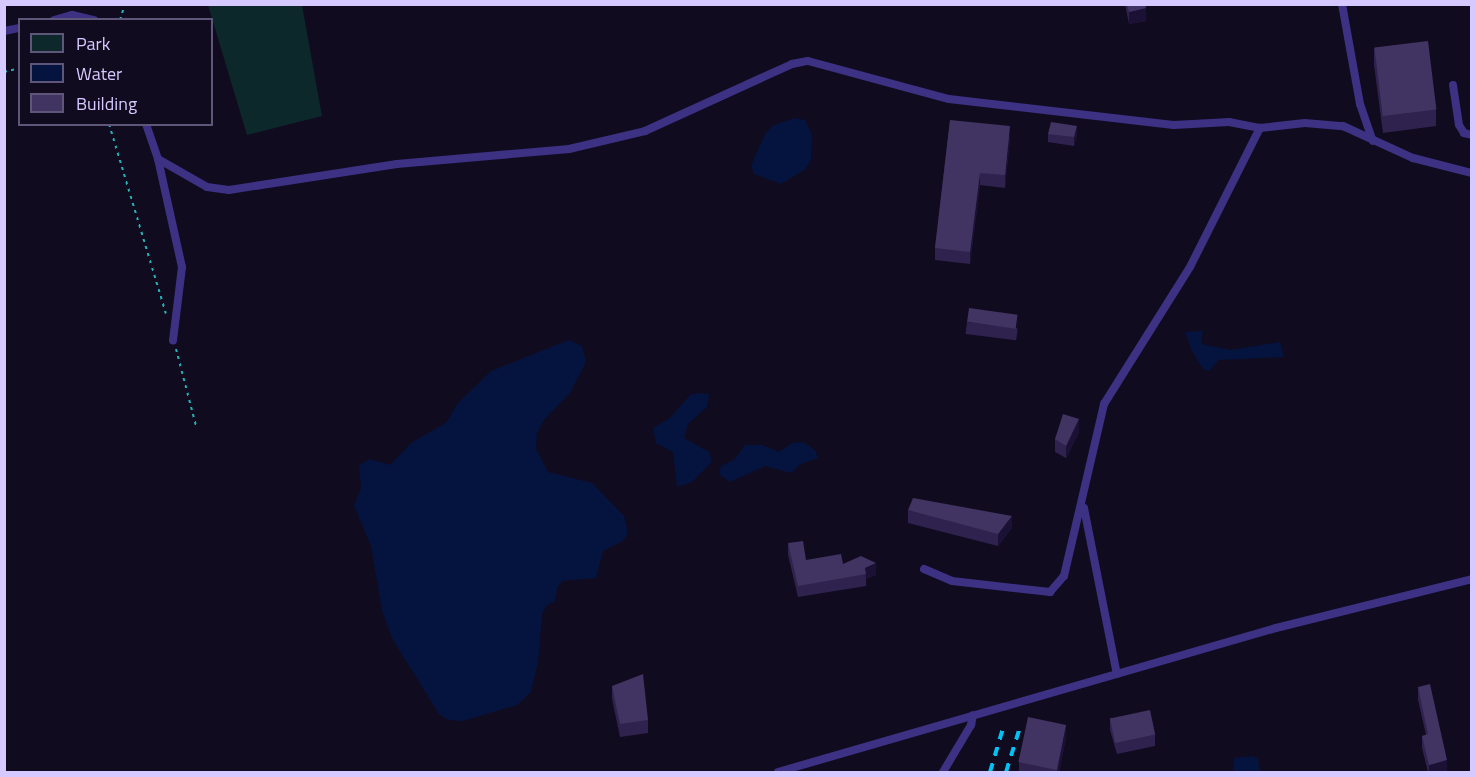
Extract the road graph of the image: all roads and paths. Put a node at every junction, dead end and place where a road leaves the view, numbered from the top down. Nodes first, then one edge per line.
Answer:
1 (1342, 4) edge
2 (61, 18) edge
3 (85, 18) edge
4 (1453, 86) dead end
5 (110, 126) edge
6 (147, 126) edge
7 (1260, 128) junction
8 (1472, 135) edge
9 (1373, 141) junction
10 (158, 159) junction
11 (1472, 173) edge
12 (167, 318) dead end
13 (173, 340) joint
14 (196, 426) dead end
15 (1084, 504) junction
16 (924, 569) dead end
17 (1472, 579) edge
18 (1117, 674) junction
19 (973, 715) junction
20 (778, 772) edge
21 (943, 772) edge

1 - 9 lane
2 - 3 lane
4 - 8 lane
5 - 12 path
6 - 10 lane
7 - 9 lane
7 - 10 lane
7 - 15 lane
9 - 11 lane
10 - 13 lane
13 - 14 path
15 - 16 lane
15 - 18 lane
17 - 18 lane
18 - 19 lane
19 - 20 lane
19 - 21 lane

